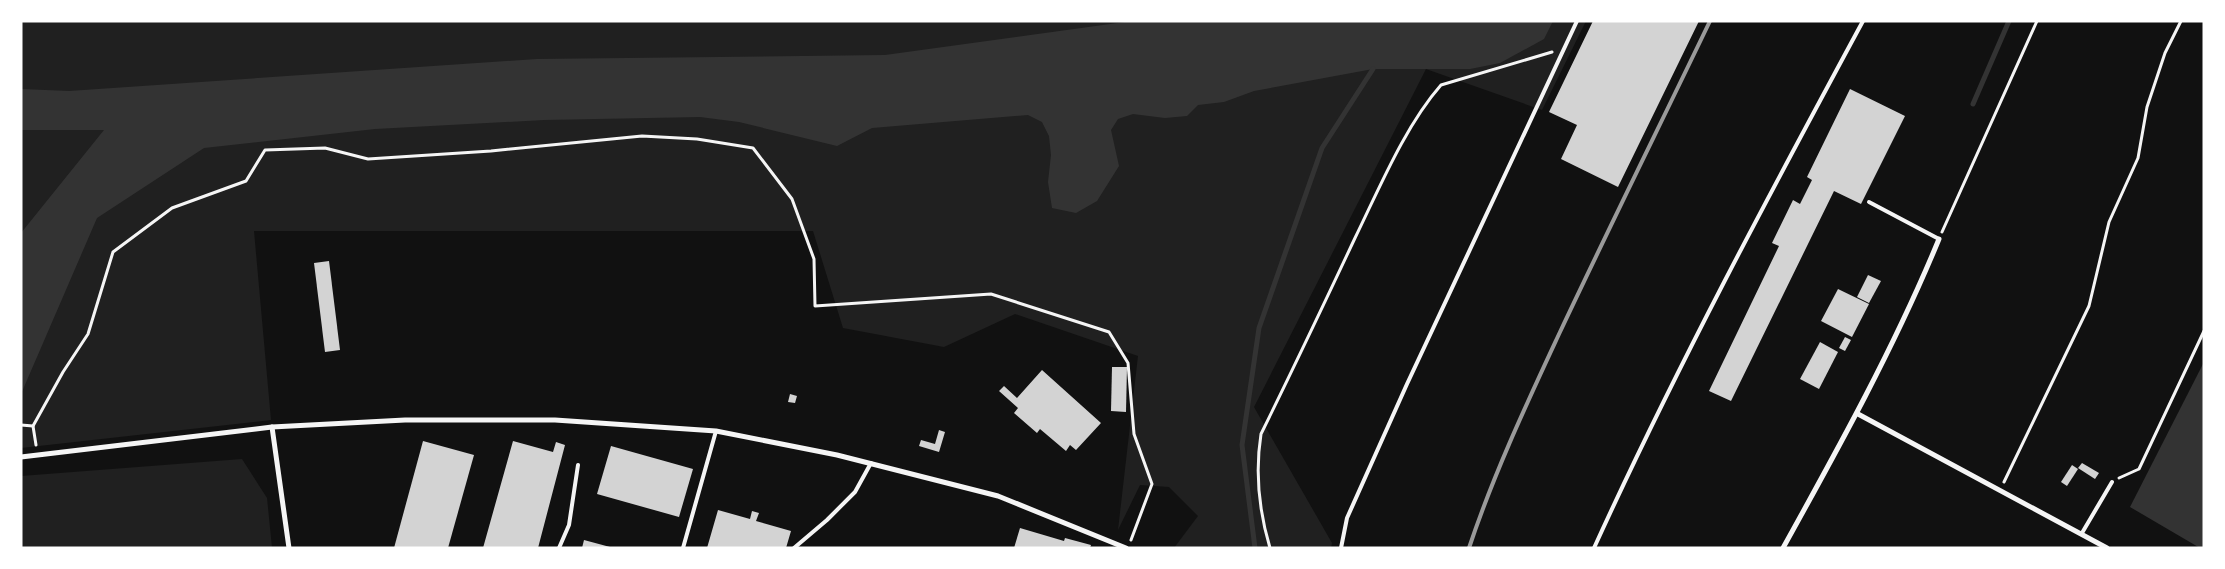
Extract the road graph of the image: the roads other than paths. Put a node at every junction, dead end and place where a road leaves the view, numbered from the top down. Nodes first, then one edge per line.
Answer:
1 (1577, 21) edge
2 (1863, 21) edge
3 (1869, 202) dead end
4 (1939, 239) joint
5 (1858, 414) junction
6 (272, 427) junction
7 (716, 431) junction
8 (21, 457) edge
9 (871, 463) junction
10 (578, 465) dead end
11 (2112, 482) road end
12 (2082, 533) junction
13 (289, 548) edge
14 (559, 548) edge
15 (683, 548) edge
16 (794, 548) edge
17 (1127, 548) edge
18 (1341, 548) edge
19 (1594, 548) edge
20 (1783, 548) edge
21 (2107, 548) edge

1 - 18 lane
2 - 19 lane
3 - 4 lane
4 - 5 street
5 - 12 street
5 - 20 street
6 - 7 street
6 - 8 street
6 - 13 street
7 - 9 street
7 - 15 lane
9 - 16 lane
9 - 17 street
10 - 14 lane
11 - 12 lane
12 - 21 street

